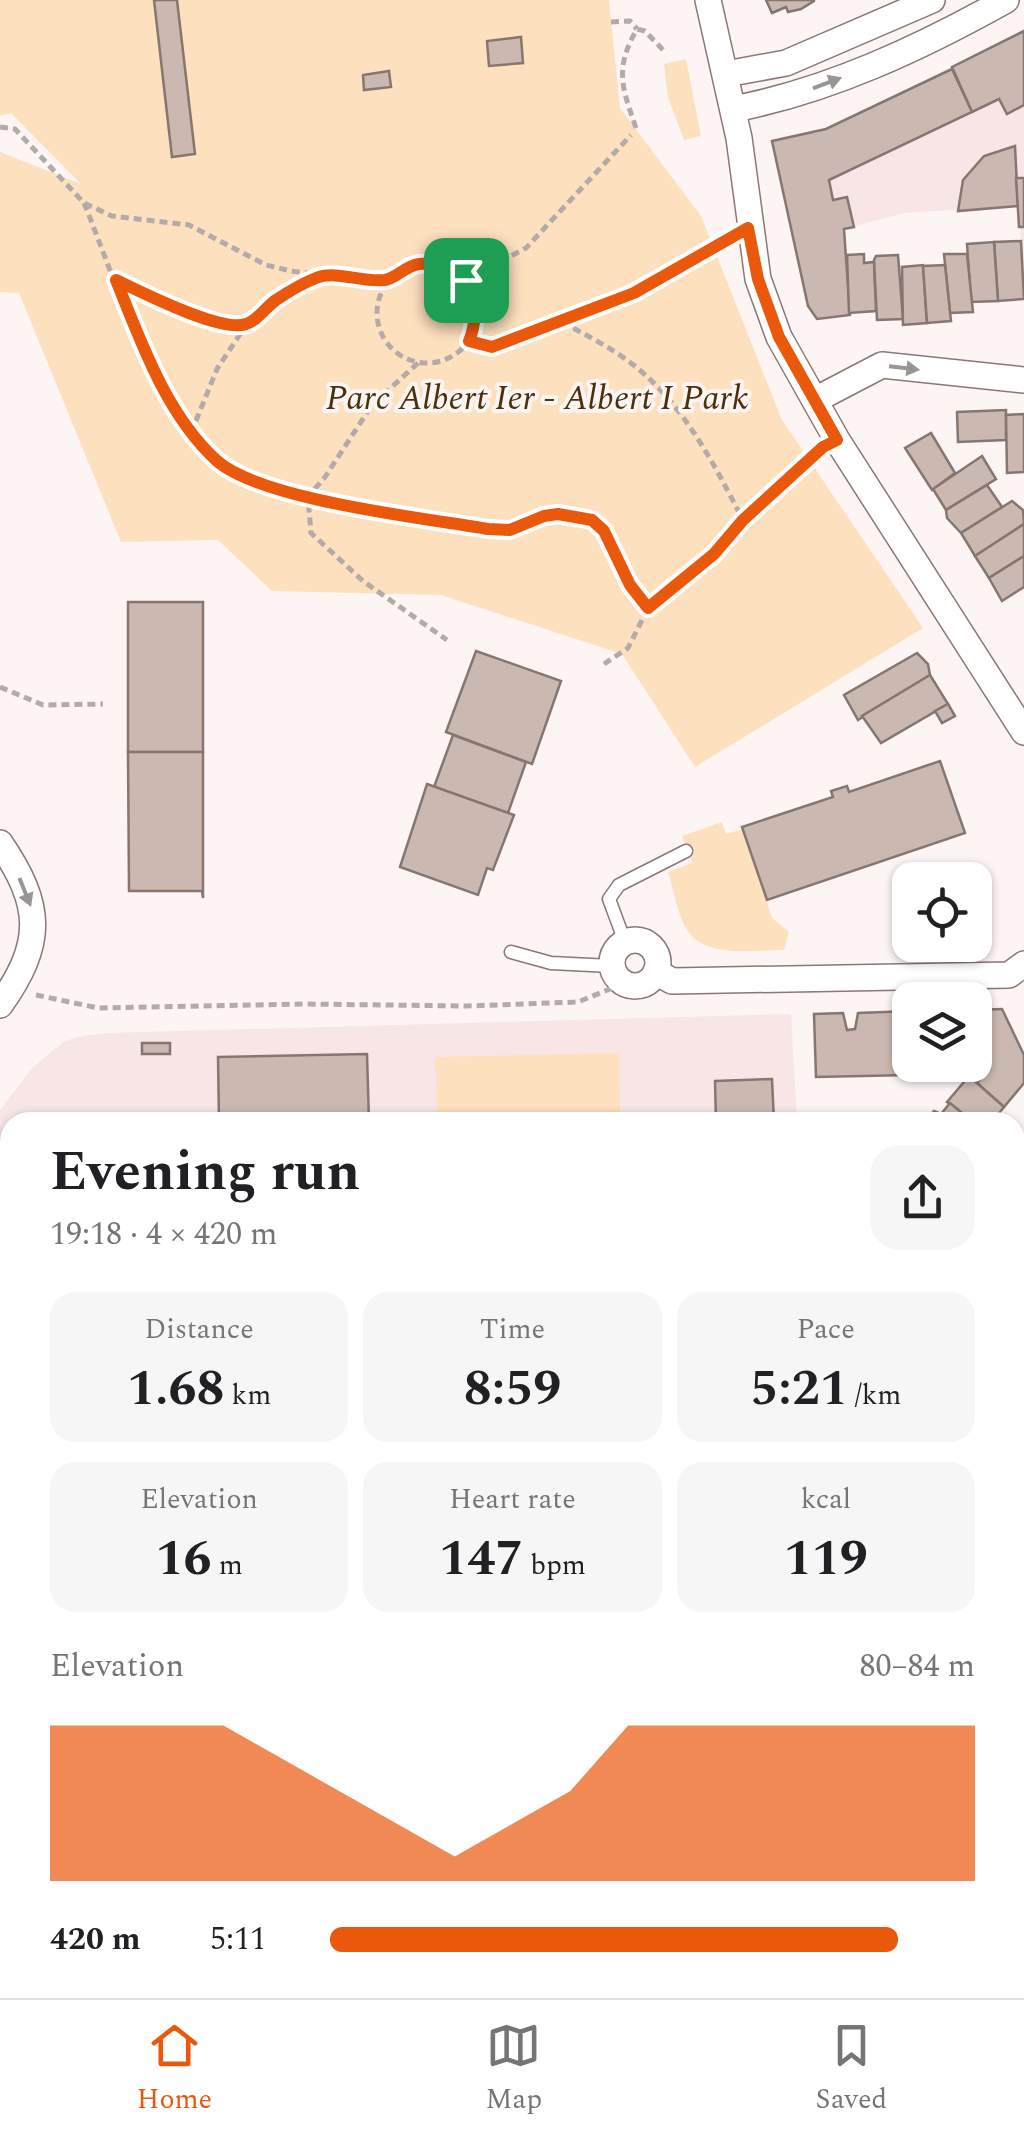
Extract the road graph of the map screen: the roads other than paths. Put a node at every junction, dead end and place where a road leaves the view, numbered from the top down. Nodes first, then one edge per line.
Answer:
1 (708, 0) edge
2 (1006, 0) edge
3 (924, 2) edge
4 (726, 74) junction
5 (733, 109) junction
6 (1024, 380) edge
7 (816, 400) junction
8 (1024, 732) edge
9 (0, 843) edge
10 (686, 851) dead end
11 (626, 942) junction
12 (510, 952) dead end
13 (1024, 964) edge
14 (656, 972) junction
15 (616, 975) junction
16 (5, 998) edge

1 - 4 street
5 -> 2 street
3 - 4 street
4 - 5 street
5 - 7 street
7 -> 6 street
7 - 8 street
9 -> 16 street
10 - 11 lane
11 - 14 street
11 - 15 street
12 - 15 lane
13 - 14 street
14 - 15 street

